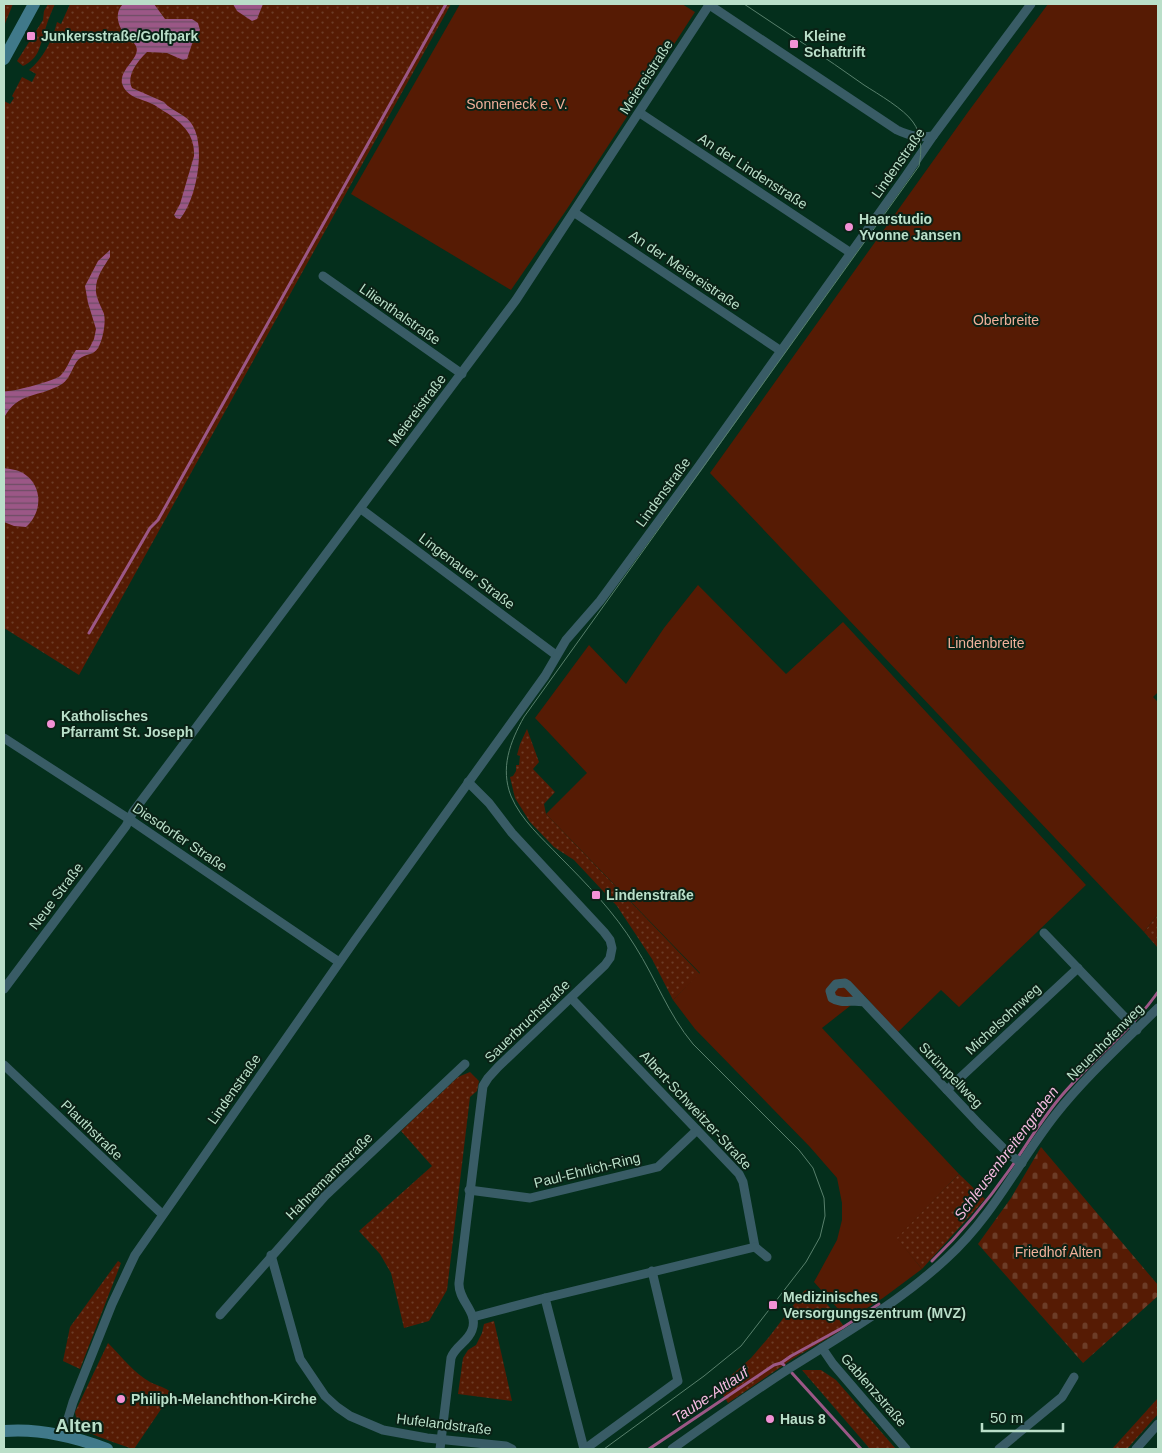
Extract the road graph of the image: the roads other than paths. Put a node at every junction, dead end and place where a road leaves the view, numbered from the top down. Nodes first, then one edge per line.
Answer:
1 (34, 4) edge
2 (709, 4) edge
3 (1031, 4) edge
4 (4, 59) edge
5 (640, 113) junction
6 (933, 136) junction
7 (574, 213) junction
8 (851, 253) junction
9 (322, 276) dead end
10 (781, 351) junction
11 (462, 374) junction
12 (361, 509) junction
13 (556, 655) junction
14 (4, 738) edge
15 (468, 782) junction
16 (129, 819) junction
17 (1044, 933) dead end
18 (339, 962) junction
19 (1078, 968) junction
20 (4, 989) edge
21 (571, 998) junction
22 (863, 1002) dead end
23 (1158, 1008) edge
24 (1134, 1027) junction
25 (465, 1064) dead end
26 (4, 1065) edge
27 (947, 1090) junction
28 (697, 1130) junction
29 (1022, 1163) junction
30 (469, 1190) junction
31 (162, 1214) junction
32 (755, 1247) junction
33 (271, 1255) junction
34 (768, 1257) dead end
35 (652, 1271) junction
36 (545, 1298) junction
37 (220, 1315) dead end
38 (473, 1317) junction
39 (822, 1348) junction
40 (1074, 1377) dead end
41 (1158, 1424) edge
42 (4, 1431) edge
43 (63, 1434) junction
44 (440, 1444) edge
45 (107, 1449) edge
46 (512, 1449) edge
47 (584, 1449) edge
48 (672, 1449) edge
49 (906, 1449) edge
50 (999, 1449) edge
51 (1136, 1449) edge

1 - 4 main road
2 - 5 street, Meiereistraße
2 - 6 street
3 - 6 street, Lindenstraße
5 - 7 street, Meiereistraße
5 - 8 street, An der Lindenstraße
6 - 8 street, Lindenstraße
7 - 10 street, An der Meiereistraße
7 - 11 street, Meiereistraße
8 - 10 street, Lindenstraße
9 - 11 street, Lilienthalstraße
10 - 13 street, Lindenstraße
11 - 12 street, Meiereistraße
12 - 13 street, Lingenauer Straße
12 - 16 street, Meiereistraße
13 - 15 street, Lindenstraße
14 - 16 street, Diesdorfer Straße
15 - 18 street, Lindenstraße
15 - 21 street, Sauerbruchstraße
16 - 18 street, Diesdorfer Straße
16 - 20 street, Neue Straße
17 - 19 street
18 - 31 street, Lindenstraße
19 - 24 street
19 - 27 street, Michelsohnweg
21 - 28 street, Albert-Schweitzer-Straße
21 - 30 street, Sauerbruchstraße
22 - 27 street, Strümpellweg
23 - 24 street, Neuenhofenweg
24 - 29 street, Neuenhofenweg
25 - 33 street, Hahnemannstraße
26 - 31 street, Plauthstraße
27 - 29 street, Strümpellweg
28 - 30 street, Paul-Ehrlich-Ring
28 - 32 street, Albert-Schweitzer-Straße
29 - 39 street, Neuenhofenweg
30 - 38 street, Sauerbruchstraße
31 - 43 street, Lindenstraße
32 - 34 street
32 - 35 street
33 - 37 street, Hahnemannstraße
33 - 44 street, Hufelandstraße
35 - 36 street
35 - 47 street
36 - 38 street
36 - 47 street
38 - 44 street
39 - 48 street, Neuenhofenweg
39 - 49 street, Gablenzstraße
40 - 50 street
41 - 51 street
42 - 43 main road
43 - 45 main road
44 - 46 street, Hufelandstraße

